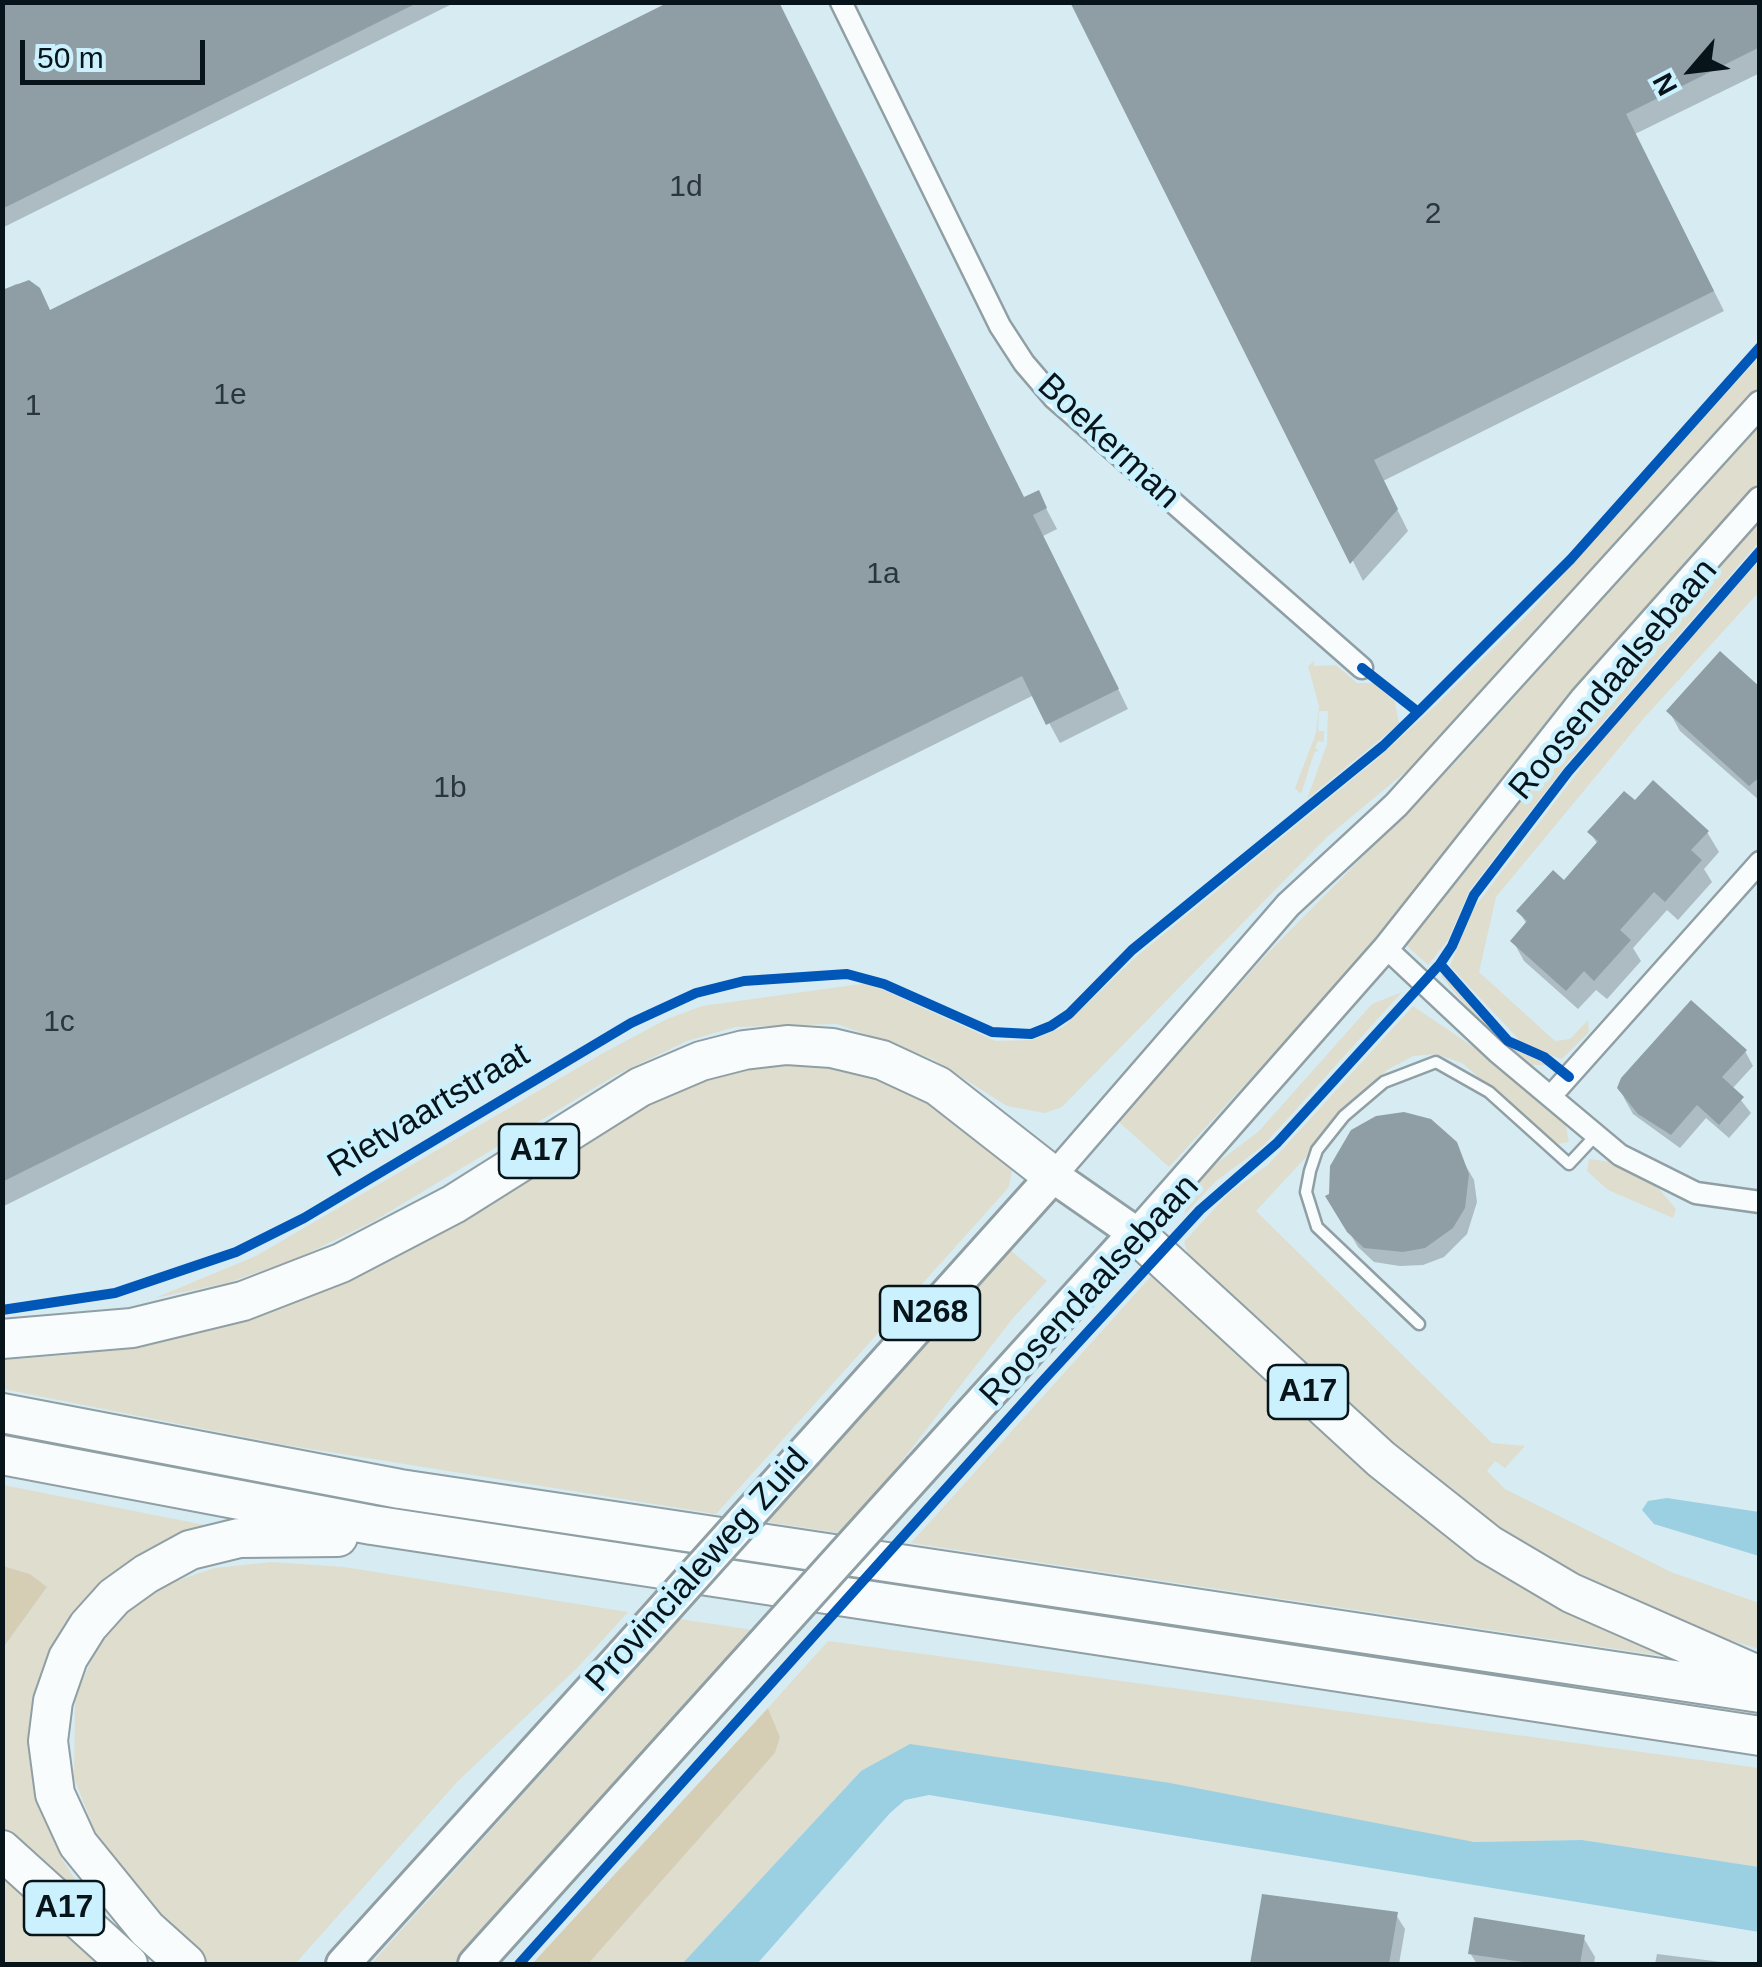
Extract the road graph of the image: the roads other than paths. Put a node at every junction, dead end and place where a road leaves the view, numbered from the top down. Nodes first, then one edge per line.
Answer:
1 (840, 2) edge
2 (1760, 404) edge
3 (1760, 500) edge
4 (1362, 668) dead end
5 (1760, 862) edge
6 (1386, 948) junction
7 (1551, 1096) junction
8 (1597, 1134) junction
9 (1053, 1176) junction
10 (1760, 1202) edge
11 (1136, 1233) junction
12 (1419, 1324) dead end
13 (2, 1339) edge
14 (2, 1413) edge
15 (2, 1456) edge
16 (372, 1525) junction
17 (1760, 1676) edge
18 (1760, 1693) edge
19 (1760, 1736) edge
20 (2, 1850) edge
21 (128, 1964) edge
22 (186, 1964) edge
23 (343, 1964) edge
24 (475, 1964) edge

1 - 4 street, Boekerman
2 - 9 street, Roosendaalsebaan / N268
3 - 6 street, Roosendaalsebaan
5 - 7 street
6 - 7 street
6 - 11 street, Roosendaalsebaan / N268
7 - 8 street
8 - 10 street
8 - 12 lane
9 - 11 main road
9 - 13 highway, A17
9 - 23 main road, Provincialeweg Zuid / N268, bridge
11 - 17 highway, A17
11 - 24 main road, N268, bridge
14 - 18 highway
15 - 16 highway, A17
16 - 19 highway, A17
16 - 22 highway, A17
20 - 21 highway, A17

